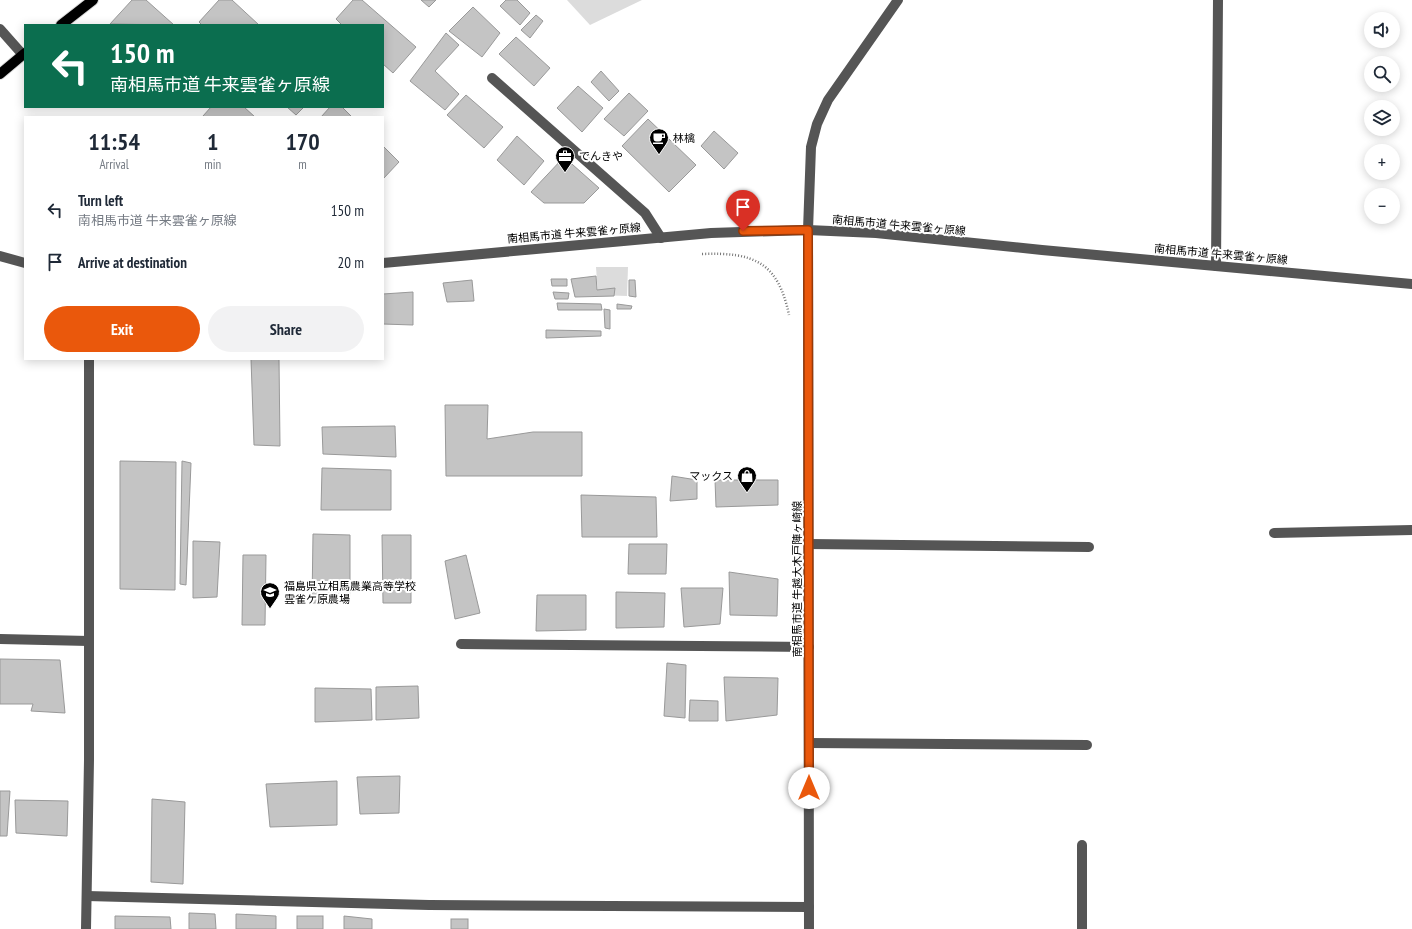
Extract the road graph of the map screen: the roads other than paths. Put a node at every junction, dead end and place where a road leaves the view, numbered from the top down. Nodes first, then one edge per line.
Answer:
1 (93, 0) edge
2 (898, 0) edge
3 (1218, 0) edge
4 (62, 24) edge
5 (0, 29) edge
6 (24, 54) edge
7 (0, 74) edge
8 (492, 78) dead end
9 (808, 230) junction
10 (661, 238) junction
11 (0, 256) edge
12 (24, 263) edge
13 (384, 263) edge
14 (1216, 266) junction
15 (1412, 284) edge
16 (89, 360) edge
17 (1412, 530) edge
18 (1274, 533) dead end
19 (809, 544) junction
20 (1089, 547) dead end
21 (0, 639) edge
22 (89, 641) junction
23 (461, 644) dead end
24 (809, 647) junction
25 (809, 743) junction
26 (1087, 745) dead end
27 (1082, 845) dead end
28 (86, 896) junction
29 (809, 907) junction
30 (86, 929) edge
31 (809, 929) edge
32 (1082, 929) edge

1 - 4 main road
2 - 9 street, 南相馬市道 牛越大木戸陣ヶ崎線
3 - 14 street
5 - 6 street
6 - 7 main road
8 - 10 street
9 - 10 street, 南相馬市道 牛来雲雀ヶ原線
9 - 14 street, 南相馬市道 牛来雲雀ヶ原線
9 - 19 street, 南相馬市道 牛越大木戸陣ヶ崎線
10 - 13 street, 南相馬市道 牛来雲雀ヶ原線
11 - 12 street
14 - 15 street, 南相馬市道 牛来雲雀ヶ原線
16 - 22 street
17 - 18 street
19 - 20 street
19 - 24 street, 南相馬市道 牛越大木戸陣ヶ崎線
21 - 22 street
22 - 28 street
23 - 24 street
24 - 25 street, 南相馬市道 牛越大木戸陣ヶ崎線
25 - 26 street
25 - 29 street, 南相馬市道 牛越大木戸陣ヶ崎線
27 - 32 street
28 - 29 street
28 - 30 street
29 - 31 street, 南相馬市道 牛越大木戸陣ヶ崎線

